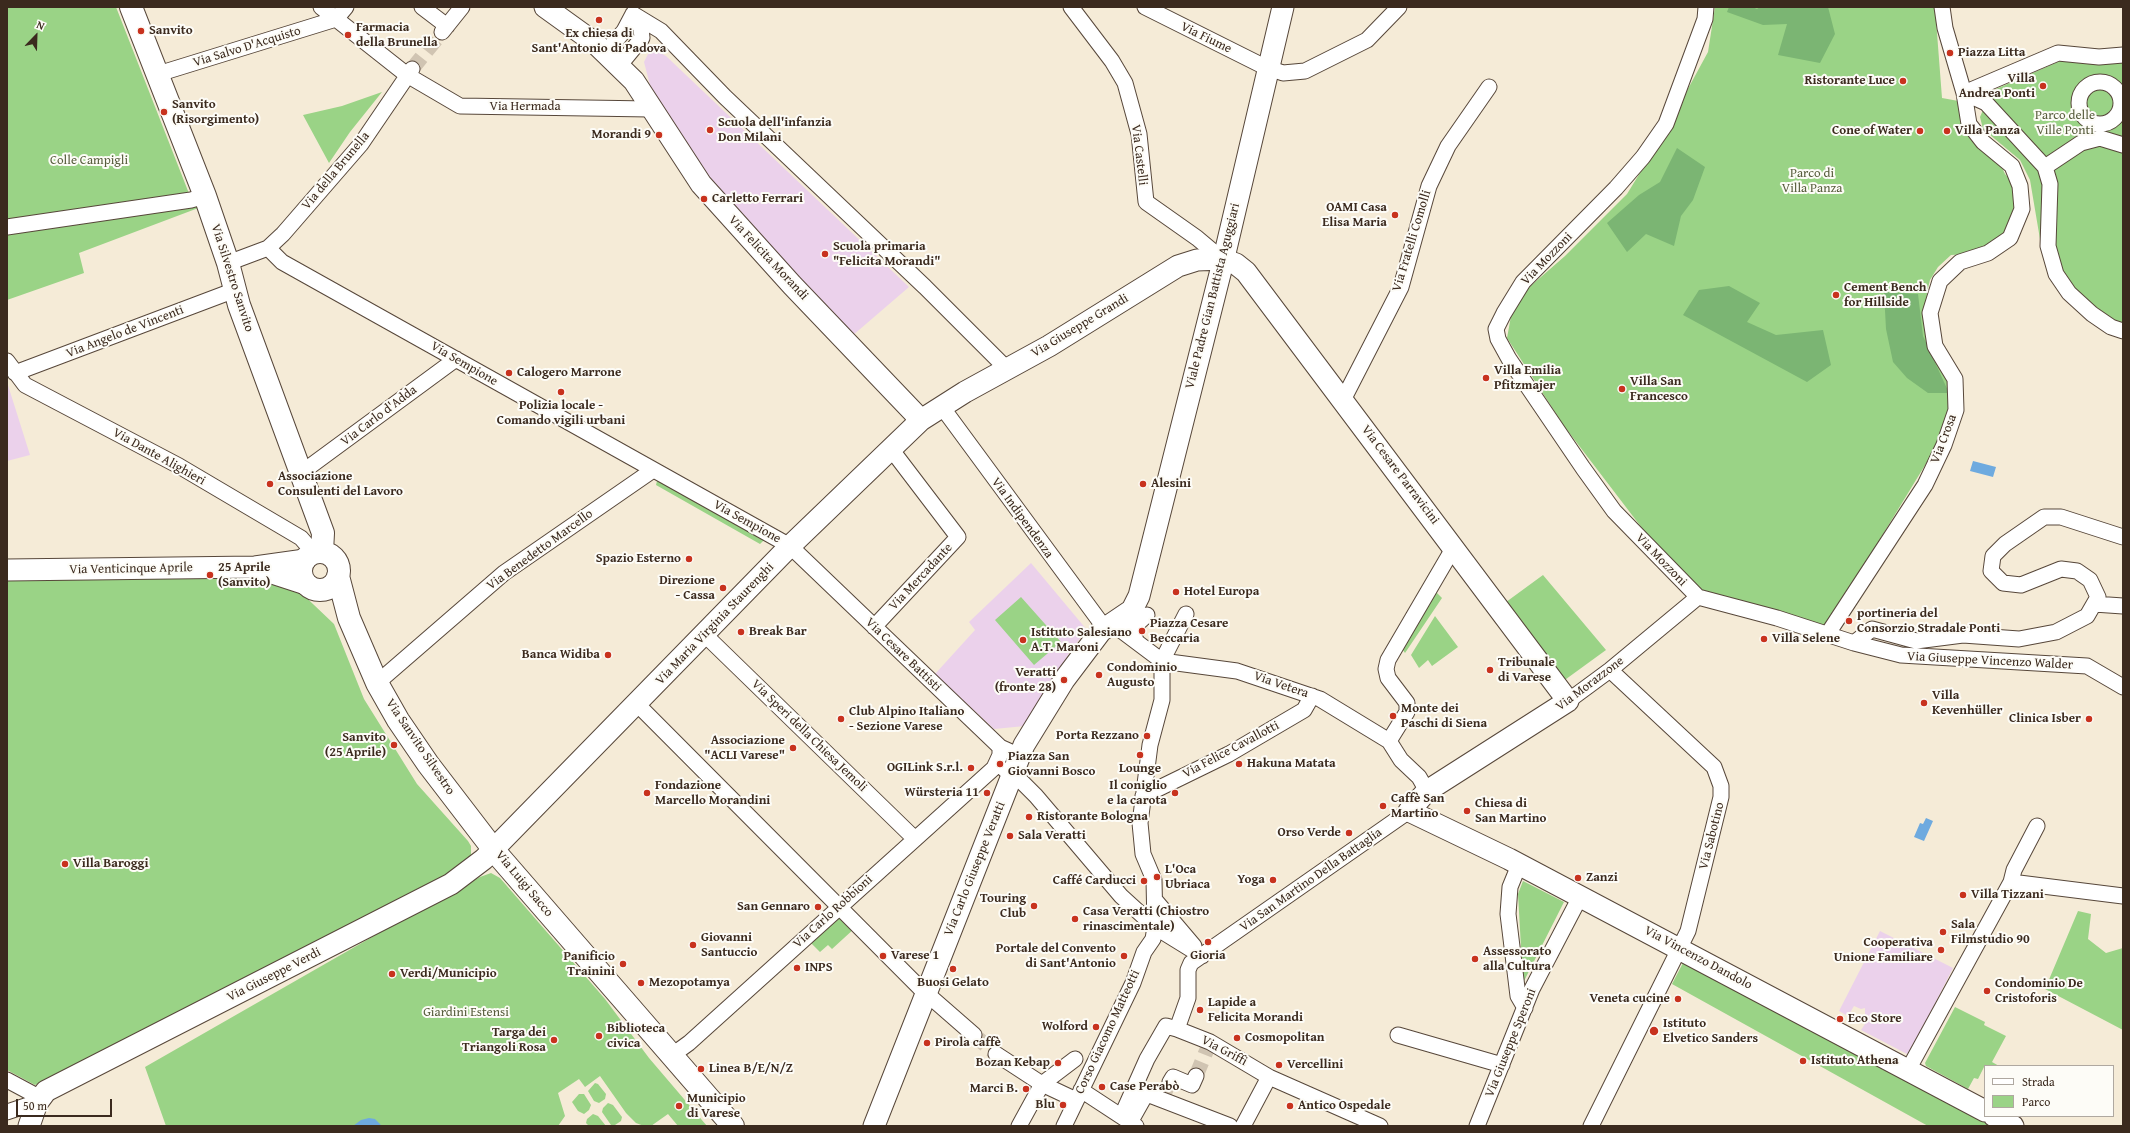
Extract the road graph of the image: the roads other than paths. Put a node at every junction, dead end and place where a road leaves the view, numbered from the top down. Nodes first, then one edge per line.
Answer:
1 (130, 7) edge
2 (321, 7) edge
3 (346, 7) edge
4 (422, 7) edge
5 (462, 7) edge
6 (545, 7) edge
7 (1071, 7) edge
8 (1145, 7) edge
9 (1283, 7) edge
10 (1399, 7) edge
11 (1706, 7) edge
12 (1942, 7) edge
13 (632, 10) edge
14 (336, 19) junction
15 (2123, 55) edge
16 (612, 59) junction
17 (1268, 68) junction
18 (410, 72) junction
19 (158, 74) junction
20 (1489, 87) dead end
21 (2121, 90) edge
22 (1964, 93) junction
23 (650, 109) junction
24 (2113, 120) junction
25 (2123, 137) edge
26 (2123, 145) edge
27 (2045, 167) junction
28 (205, 196) junction
29 (7, 227) edge
30 (268, 248) junction
31 (1222, 259) junction
32 (228, 263) junction
33 (235, 290) junction
34 (2123, 331) edge
35 (456, 359) junction
36 (11, 367) edge
37 (1007, 369) junction
38 (1343, 400) junction
39 (942, 406) junction
40 (922, 420) junction
41 (891, 449) junction
42 (653, 470) junction
43 (301, 473) junction
44 (2123, 537) edge
45 (790, 546) junction
46 (1454, 547) junction
47 (314, 555) junction
48 (255, 567) junction
49 (7, 570) edge
50 (338, 576) junction
51 (310, 586) junction
52 (1698, 597) junction
53 (2094, 604) junction
54 (2123, 606) edge
55 (1186, 614) dead end
56 (1147, 615) dead end
57 (349, 618) junction
58 (1109, 625) junction
59 (874, 627) junction
60 (704, 634) junction
61 (1828, 634) junction
62 (1854, 643) junction
63 (1162, 660) junction
64 (1610, 670) junction
65 (377, 682) junction
66 (2123, 687) edge
67 (1312, 696) junction
68 (1568, 701) junction
69 (637, 704) junction
70 (1389, 741) junction
71 (1000, 748) junction
72 (1009, 766) junction
73 (1427, 791) junction
74 (1143, 796) junction
75 (1409, 811) junction
76 (2037, 826) dead end
77 (915, 839) junction
78 (493, 848) junction
79 (1519, 865) junction
80 (2012, 876) junction
81 (2123, 896) edge
82 (1580, 897) junction
83 (1155, 900) junction
84 (838, 907) junction
85 (1154, 933) junction
86 (1680, 949) junction
87 (1202, 956) junction
88 (925, 993) junction
89 (1525, 1008) junction
90 (1177, 1029) junction
91 (1398, 1035) dead end
92 (974, 1036) tunnel mouth
93 (996, 1054) tunnel mouth
94 (673, 1055) junction
95 (1075, 1059) dead end
96 (1502, 1065) junction
97 (1908, 1070) junction
98 (1196, 1076) dead end
99 (1269, 1077) junction
100 (7, 1080) edge
101 (1170, 1082) dead end
102 (1042, 1084) junction
103 (1140, 1092) junction
104 (1078, 1095) junction
105 (36, 1097) junction
106 (1984, 1110) edge
107 (7, 1112) edge
108 (1996, 1117) edge
109 (1129, 1122) edge
110 (29, 1126) edge
111 (733, 1126) edge
112 (737, 1126) edge
113 (874, 1126) edge
114 (1020, 1126) edge
115 (1064, 1126) edge
116 (1230, 1126) edge
117 (1243, 1126) edge
118 (1380, 1126) edge
119 (1477, 1126) edge
120 (1591, 1126) edge
121 (2013, 1126) edge

1 - 19 main road, Via Silvestro Sanvito
2 - 14 street
3 - 14 street
4 - 5 street
6 - 16 main road, Via Felicita Morandi
7 - 31 street, Via Castelli
8 - 17 street, Via Fiume
9 - 17 main road, Viale Padre Gian Battista Aguggiari
10 - 17 street, Via Fiume
11 - 52 street, Via Mozzoni
12 - 22 street
13 - 16 street
13 - 37 street
14 - 18 street
14 - 19 street, Via Salvo D'Acquisto
15 - 22 street
16 - 23 main road, Via Felicita Morandi
17 - 31 main road, Viale Padre Gian Battista Aguggiari
18 - 23 street, Via Hermada
18 - 30 street, Via della Brunella
19 - 28 main road, Via Silvestro Sanvito
20 - 38 street, Via Fratelli Comolli
21 - 24 street
21 - 24 street
22 - 27 street
22 - 61 street, Via Crosa
23 - 40 main road, Via Felicita Morandi
24 - 25 street
26 - 27 street
27 - 34 street
28 - 29 street
28 - 32 main road, Via Silvestro Sanvito
30 - 32 street
30 - 35 street, Via Sempione
31 - 37 main road, Via Giuseppe Grandi
31 - 38 main road, Via Cesare Parravicini
31 - 58 main road, Viale Padre Gian Battista Aguggiari
32 - 33 main road, Via Silvestro Sanvito
33 - 36 street, Via Angelo de Vincenti
33 - 43 main road, Via Silvestro Sanvito
35 - 42 street, Via Sempione
35 - 43 street, Via Carlo d'Adda
36 - 47 street, Via Dante Alighieri
37 - 39 main road, Via Giuseppe Grandi
38 - 46 main road, Via Cesare Parravicini
39 - 40 main road, Via Maria Virginia Staurenghi
39 - 58 street, Via Indipendenza
40 - 41 main road, Via Maria Virginia Staurenghi
41 - 45 main road, Via Maria Virginia Staurenghi
41 - 59 street, Via Mercadante
42 - 45 street, Via Sempione
42 - 65 street, Via Benedetto Marcello
43 - 47 main road, Via Silvestro Sanvito
44 - 53 street
45 - 59 street, Via Cesare Battisti
45 - 60 main road, Via Maria Virginia Staurenghi
46 - 68 main road, Via Cesare Parravicini
46 - 70 street
47 - 48 main road, Via Venticinque Aprile
47 - 50 main road
47 - 51 main road
48 - 49 main road, Via Venticinque Aprile
48 - 51 main road, Via Venticinque Aprile
50 - 51 main road
50 - 57 main road, Via Sanvito Silvestro
51 - 57 main road, Via Sanvito Silvestro
52 - 61 street, Via Giuseppe Vincenzo Walder
52 - 64 street, Via Morazzone
53 - 54 street
53 - 62 street, Via Giuseppe Vincenzo Walder
55 - 63 street
56 - 63 street
57 - 65 main road, Via Sanvito Silvestro
58 - 63 street
58 - 72 main road, Via Carlo Giuseppe Veratti
59 - 71 street, Via Cesare Battisti
60 - 69 main road, Via Maria Virginia Staurenghi
60 - 77 street, Via Speri della Chiesa Jemoli
61 - 62 street, Via Giuseppe Vincenzo Walder
62 - 66 street, Via Giuseppe Vincenzo Walder
63 - 67 street, Via Vetera
63 - 74 street
64 - 68 street, Via Morazzone
64 - 86 street, Via Sabotino
65 - 78 main road, Via Sanvito Silvestro
67 - 70 street, Via Vetera
67 - 74 street, Via Felice Cavallotti
68 - 73 main road, Via Morazzone
69 - 78 main road, Via Maria Virginia Staurenghi
69 - 84 street
70 - 73 street
71 - 72 street, Via Cesare Battisti
71 - 72 street
72 - 77 street, Via Carlo Robbioni
72 - 85 street
72 - 88 main road, Via Carlo Giuseppe Veratti
73 - 75 main road, Via Morazzone
74 - 83 street
75 - 79 main road, Via Vincenzo Dandolo
75 - 87 street, Via San Martino Della Battaglia
76 - 80 street
77 - 84 street, Via Carlo Robbioni
78 - 94 main road, Via Luigi Sacco
78 - 105 main road, Via Giuseppe Verdi
79 - 82 main road, Via Vincenzo Dandolo
79 - 89 street
80 - 81 street
80 - 97 street
82 - 86 main road, Via Vincenzo Dandolo
82 - 89 street, Via Giuseppe Speroni
83 - 85 street
83 - 87 street
84 - 88 street
84 - 94 street, Via Carlo Robbioni
85 - 87 street
85 - 104 street, Corso Giacomo Matteotti
86 - 97 main road, Via Vincenzo Dandolo
86 - 120 street, Via Sabotino
87 - 90 street
88 - 92 street
88 - 113 main road, Via Carlo Giuseppe Veratti
89 - 96 street, Via Giuseppe Speroni
90 - 99 street, Via Griffi
90 - 103 street
91 - 96 street
93 - 102 street
94 - 111 main road, Via Luigi Sacco
94 - 112 main road, Via Luigi Sacco
95 - 102 street
96 - 119 street, Via Giuseppe Speroni
97 - 106 main road, Via Vincenzo Dandolo
98 - 101 street
99 - 117 street
99 - 118 street, Via Griffi
100 - 105 street
102 - 104 street
102 - 114 street
103 - 109 street
103 - 116 street
104 - 109 street
104 - 115 street, Corso Giacomo Matteotti
105 - 107 street, Via Giuseppe Verdi
105 - 110 main road
108 - 121 main road

